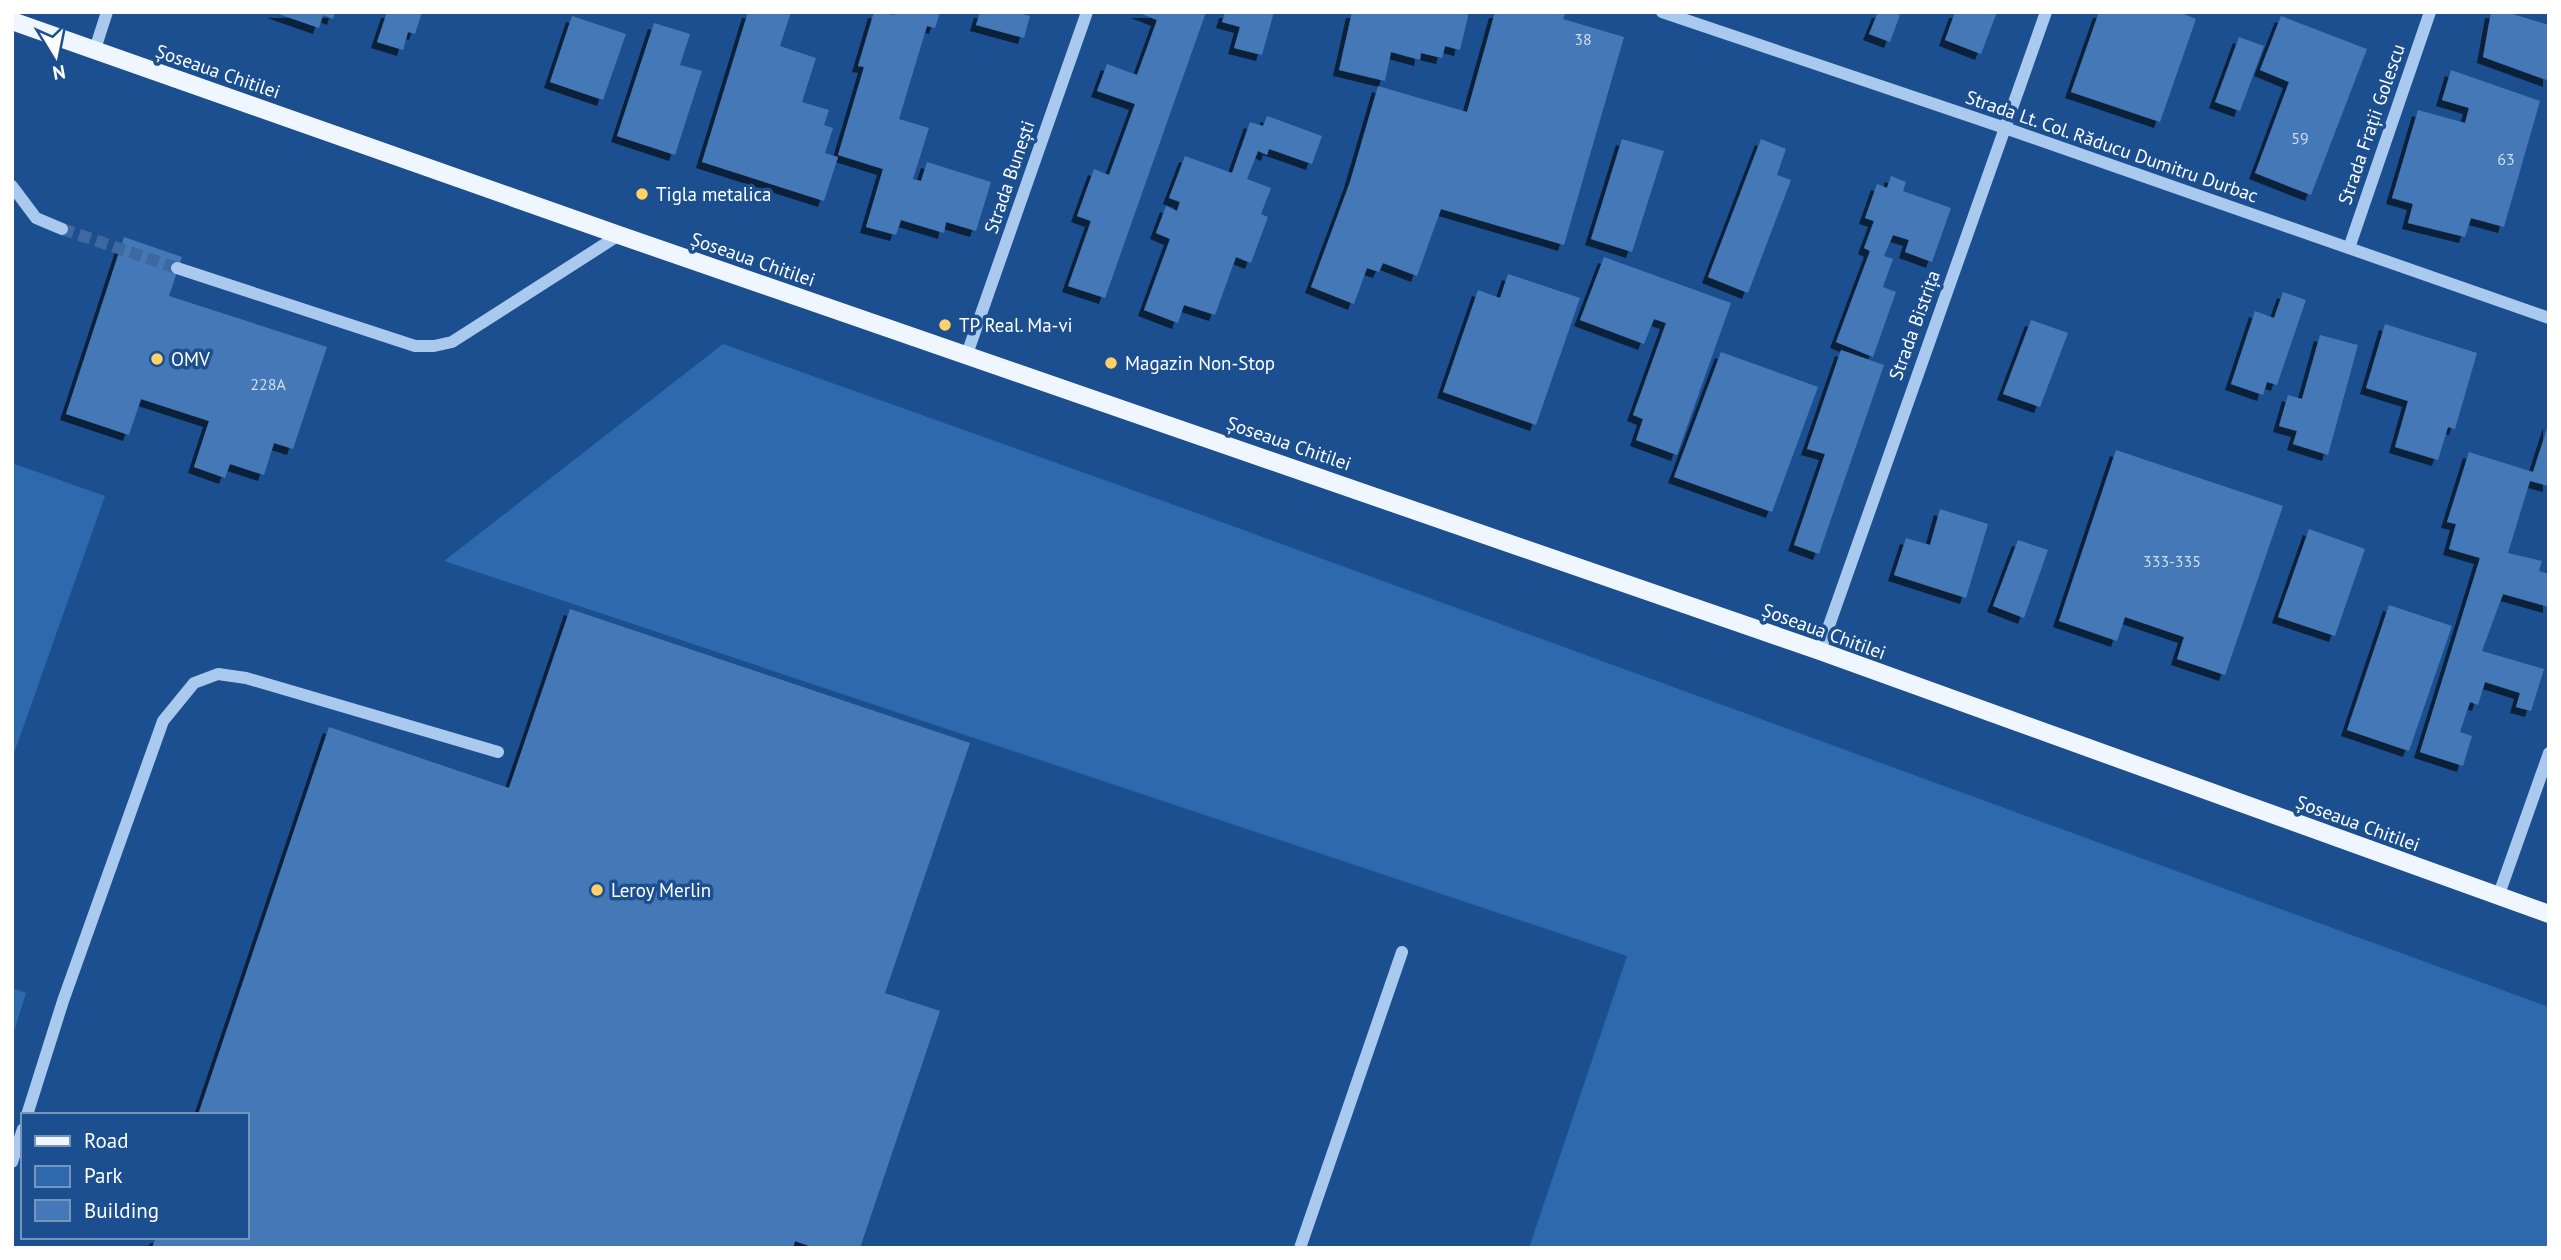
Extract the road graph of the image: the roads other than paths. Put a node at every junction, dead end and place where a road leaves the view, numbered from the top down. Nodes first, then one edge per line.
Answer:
1 (107, 12) edge
2 (1087, 12) edge
3 (1662, 12) edge
4 (2046, 12) edge
5 (2430, 12) edge
6 (12, 21) edge
7 (95, 49) junction
8 (2005, 128) junction
9 (12, 186) edge
10 (62, 229) tunnel mouth
11 (619, 235) junction
12 (2348, 248) junction
13 (177, 268) tunnel mouth
14 (2549, 318) edge
15 (967, 354) junction
16 (1820, 651) junction
17 (498, 752) dead end
18 (2549, 753) edge
19 (2498, 897) junction
20 (2549, 914) edge
21 (1402, 952) dead end
22 (28, 1113) edge
23 (21, 1135) edge
24 (12, 1162) edge
25 (1300, 1248) edge

1 - 7 street
2 - 15 street, Strada Bunești
3 - 8 street, Strada Lt. Col. Răducu Dumitru Durbac
4 - 8 street, Strada Bistrița
5 - 12 street, Strada Frații Golescu
6 - 7 main road, Șoseaua Chitilei
7 - 11 main road, Șoseaua Chitilei
8 - 12 street, Strada Lt. Col. Răducu Dumitru Durbac
8 - 16 street, Strada Bistrița
9 - 10 street
11 - 13 street
11 - 15 main road, Șoseaua Chitilei
12 - 14 street, Strada Lt. Col. Răducu Dumitru Durbac
15 - 16 main road, Șoseaua Chitilei
16 - 19 main road, Șoseaua Chitilei
17 - 22 street
18 - 19 street
19 - 20 main road, Șoseaua Chitilei
21 - 25 street
23 - 24 street

